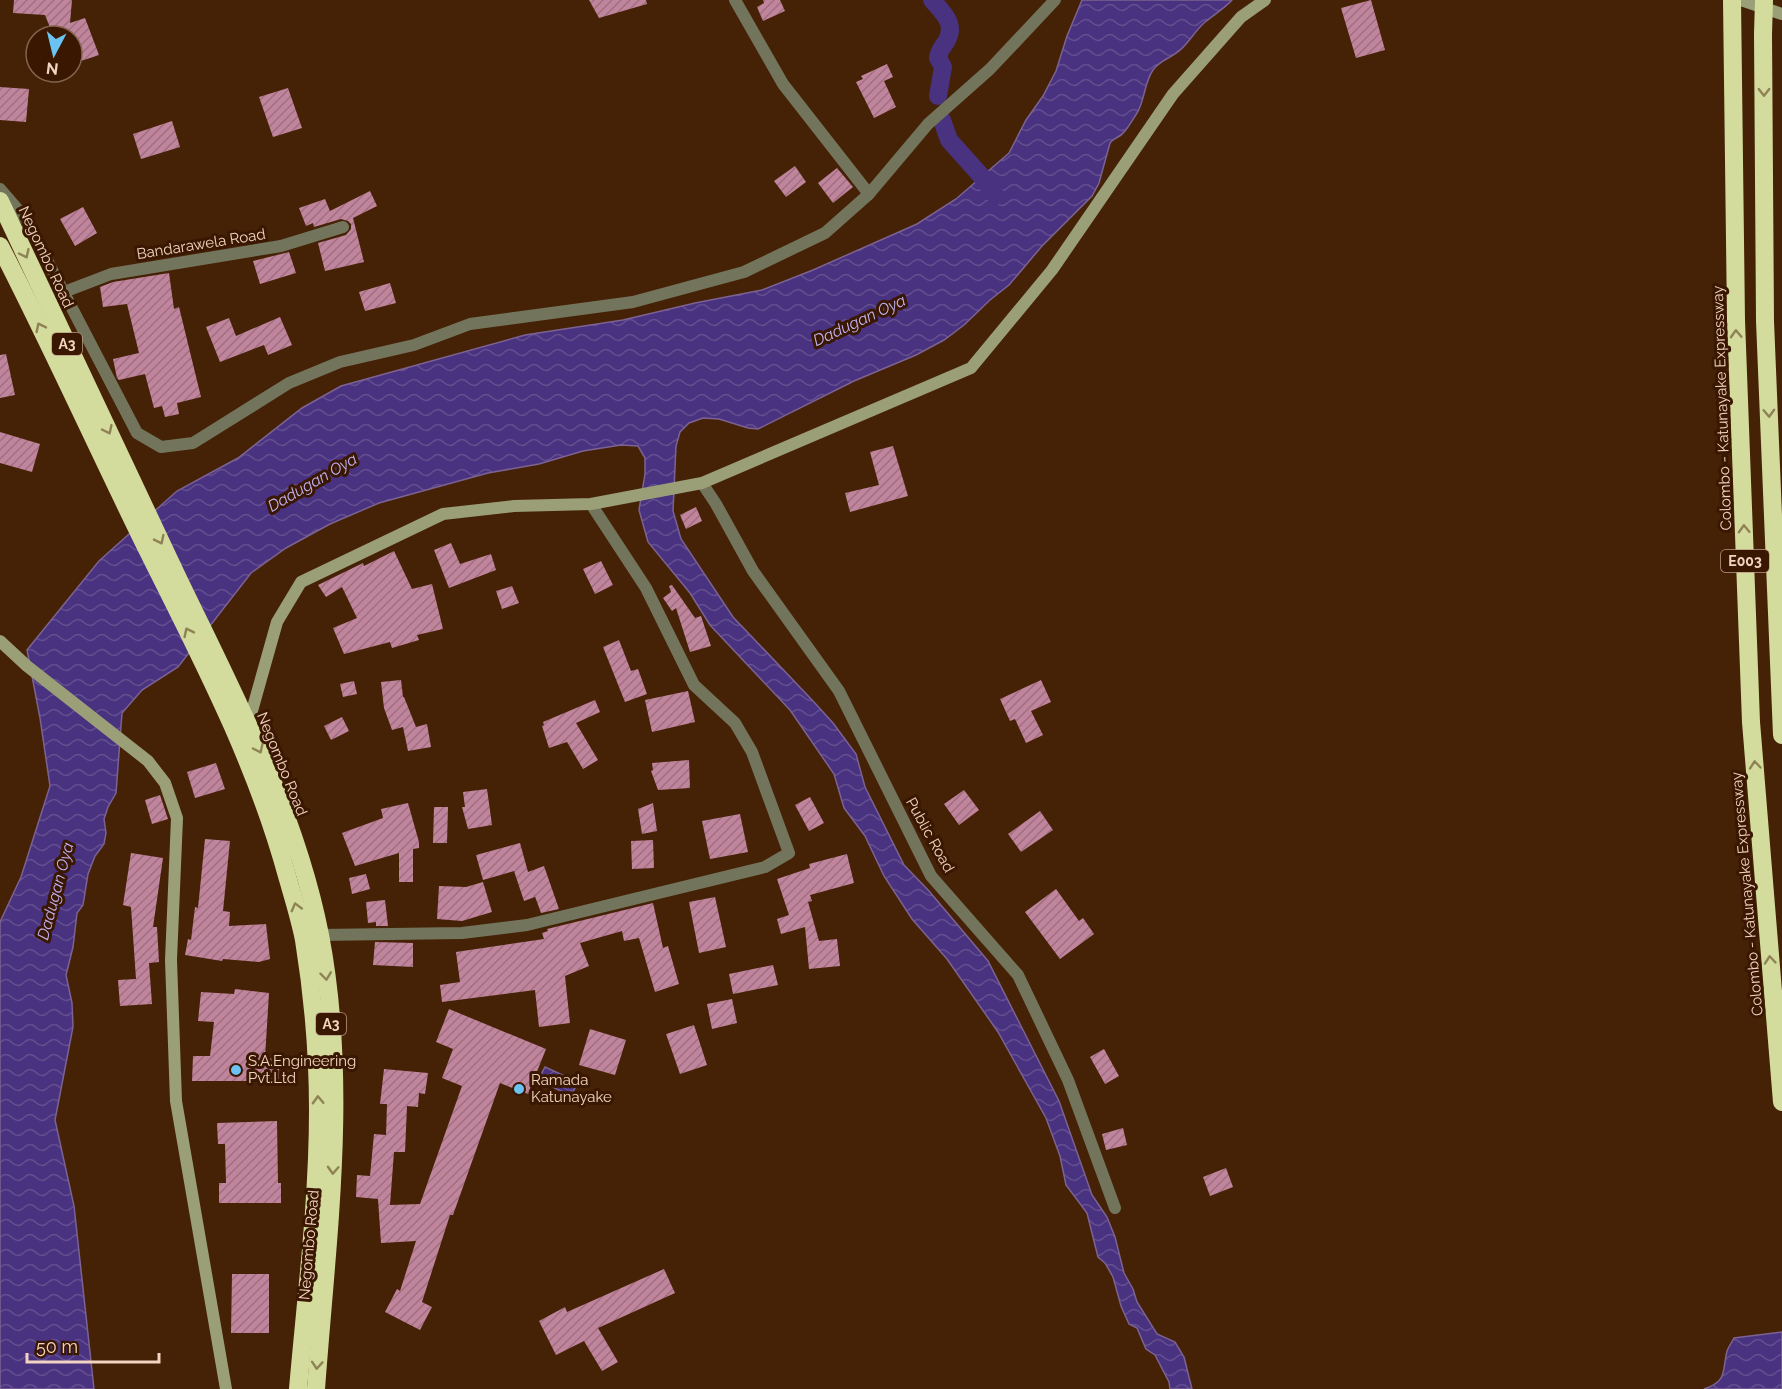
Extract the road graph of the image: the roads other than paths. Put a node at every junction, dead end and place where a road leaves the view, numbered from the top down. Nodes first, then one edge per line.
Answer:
1 (735, 0) edge
2 (1055, 0) edge
3 (1265, 0) edge
4 (1732, 0) edge
5 (1741, 0) edge
6 (1764, 0) edge
7 (1782, 14) edge
8 (0, 189) edge
9 (869, 194) junction
10 (0, 201) edge
11 (343, 227) dead end
12 (0, 246) edge
13 (64, 292) junction
14 (702, 483) junction
15 (127, 490) junction
16 (591, 504) junction
17 (0, 641) edge
18 (220, 681) junction
19 (248, 725) junction
20 (1782, 735) edge
21 (320, 935) junction
22 (1782, 1102) edge
23 (1115, 1208) dead end
24 (226, 1389) edge
25 (298, 1389) edge
26 (316, 1389) edge

1 - 9 street
2 - 9 street
3 - 14 street
22 -> 4 highway, Colombo - Katunayake Expressway / E003
5 - 7 street
6 -> 20 highway, E003, bridge
8 - 13 street
9 - 13 street
10 -> 15 highway, Negombo Road / A3
11 - 13 street, Bandarawela Road
15 -> 12 highway, Negombo Road / A3
14 - 16 street
14 - 23 street, Public Road
15 - 18 highway, Negombo Road / A3
16 - 19 street
16 - 21 street
17 - 24 street
18 - 19 highway, Negombo Road / A3
25 -> 18 highway, Negombo Road / A3
19 -> 21 highway, Negombo Road / A3
21 -> 26 highway, Negombo Road / A3

